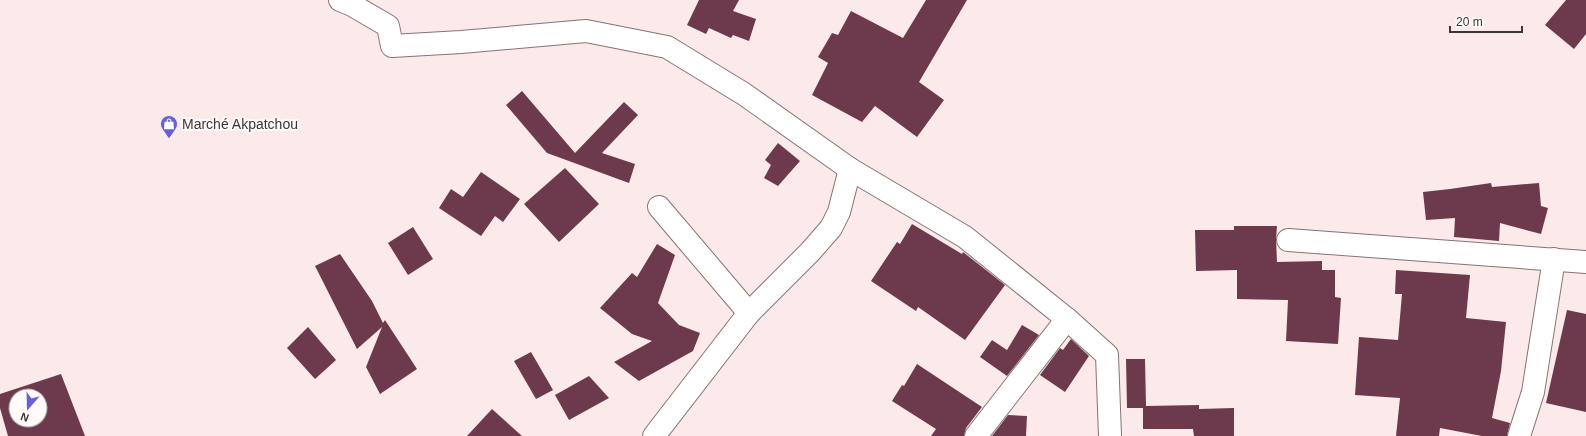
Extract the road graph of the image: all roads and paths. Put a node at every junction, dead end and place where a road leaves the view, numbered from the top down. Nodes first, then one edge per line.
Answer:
1 (340, 0) edge
2 (850, 170) junction
3 (659, 207) dead end
4 (1288, 240) dead end
5 (1554, 260) junction
6 (1586, 262) edge
7 (749, 313) junction
8 (1067, 319) junction
9 (654, 436) edge
10 (976, 436) edge
11 (1110, 436) edge
12 (1519, 436) edge

1 - 2 street
2 - 7 street
2 - 8 street
3 - 7 street
4 - 5 street
5 - 6 street
5 - 12 street
7 - 9 street
8 - 10 street
8 - 11 street

